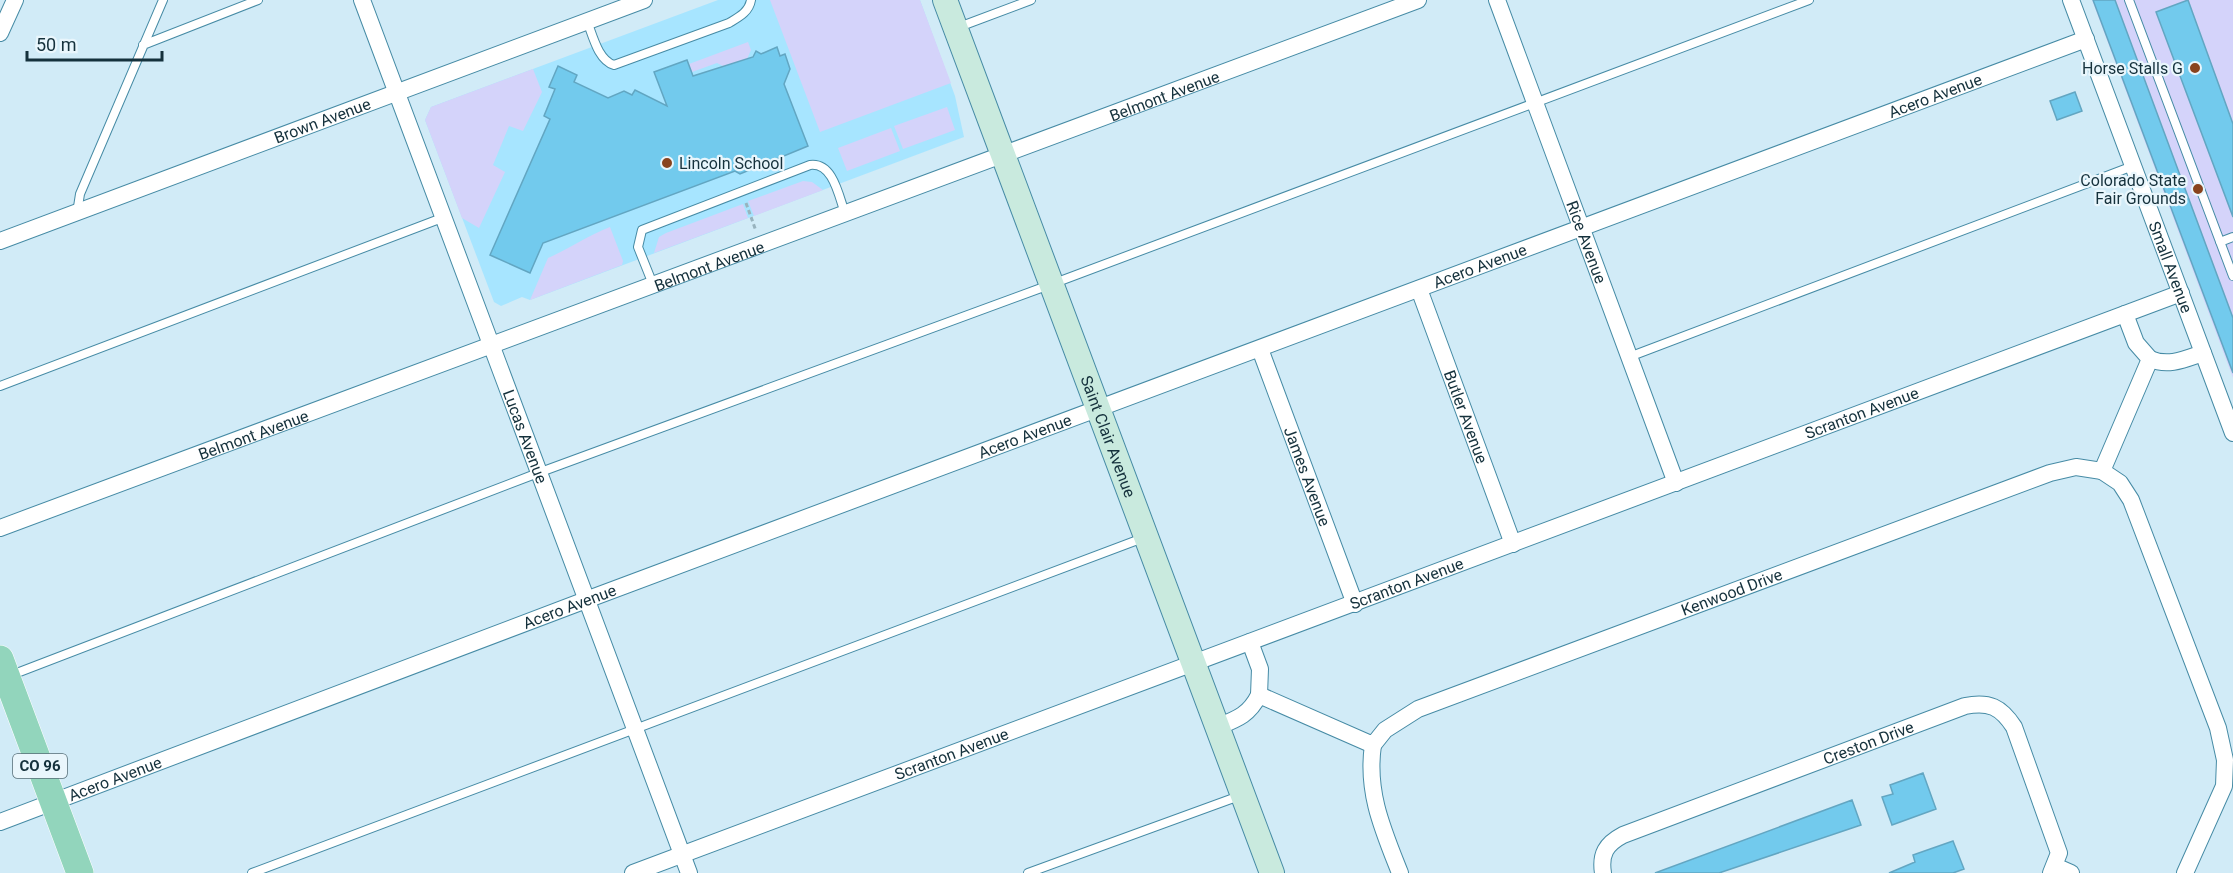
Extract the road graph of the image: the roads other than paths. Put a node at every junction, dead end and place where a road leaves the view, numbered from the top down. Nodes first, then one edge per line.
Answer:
1 (15, 0) edge
2 (163, 0) edge
3 (258, 0) edge
4 (362, 0) edge
5 (644, 0) edge
6 (751, 0) edge
7 (945, 0) edge
8 (1031, 0) edge
9 (1418, 0) edge
10 (1497, 0) edge
11 (1809, 0) edge
12 (2071, 0) edge
13 (2128, 0) edge
14 (587, 21) junction
15 (956, 28) junction
16 (0, 33) edge
17 (2086, 39) junction
18 (143, 45) junction
19 (396, 93) junction
20 (1534, 103) junction
21 (1004, 157) junction
22 (2133, 166) junction
23 (77, 213) junction
24 (846, 216) junction
25 (442, 218) junction
26 (1582, 227) junction
27 (2233, 237) edge
28 (0, 241) edge
29 (2220, 242) junction
30 (2233, 276) edge
31 (1052, 284) junction
32 (654, 287) junction
33 (1419, 289) junction
34 (2181, 293) junction
35 (2124, 314) junction
36 (489, 346) junction
37 (1260, 349) junction
38 (2203, 353) junction
39 (1628, 357) junction
40 (2150, 359) junction
41 (0, 386) edge
42 (1098, 409) junction
43 (2233, 433) edge
44 (2103, 471) junction
45 (538, 473) junction
46 (1676, 483) junction
47 (0, 528) edge
48 (1146, 536) junction
49 (1513, 544) junction
50 (586, 600) junction
51 (1356, 604) junction
52 (1250, 642) junction
53 (1194, 665) junction
54 (2, 672) edge
55 (1259, 695) junction
56 (1217, 727) junction
57 (634, 728) junction
58 (1373, 744) junction
59 (1242, 795) junction
60 (54, 802) junction
61 (0, 822) edge
62 (682, 854) junction
63 (2053, 869) edge
64 (81, 873) edge
65 (252, 873) edge
66 (633, 873) edge
67 (689, 873) edge
68 (1028, 873) edge
69 (1272, 873) edge
70 (1400, 873) edge
71 (1603, 873) edge
72 (2071, 873) edge
73 (2185, 873) edge

1 - 16 street
2 - 18 lane
3 - 18 lane
4 - 19 street, Lucas Avenue
5 - 14 street, Brown Avenue
6 - 14 lane
7 - 15 street, Saint Clair Avenue
8 - 15 lane
9 - 21 street, Belmont Avenue
10 - 20 street, Rice Avenue
11 - 20 lane
12 - 17 street, Small Avenue
13 - 29 lane
14 - 19 street, Brown Avenue
15 - 21 street, Saint Clair Avenue
17 - 22 street, Small Avenue
17 - 26 street, Acero Avenue
18 - 23 lane
19 - 23 street, Brown Avenue
19 - 25 street, Lucas Avenue
20 - 26 street, Rice Avenue
20 - 31 lane
21 - 24 street, Belmont Avenue
21 - 31 street, Saint Clair Avenue
22 - 34 street, Small Avenue
22 - 39 lane
23 - 28 street, Brown Avenue
24 - 32 street, Belmont Avenue
24 - 32 lane
25 - 36 street, Lucas Avenue
25 - 41 lane
26 - 33 street, Acero Avenue
26 - 39 street, Rice Avenue
27 - 29 lane
29 - 30 lane
31 - 42 street, Saint Clair Avenue
31 - 45 lane
32 - 36 street, Belmont Avenue
33 - 37 street, Acero Avenue
33 - 49 street, Butler Avenue
34 - 35 street, Scranton Avenue
34 - 38 street, Small Avenue
35 - 40 street
35 - 46 street, Scranton Avenue
36 - 45 street, Lucas Avenue
36 - 47 street, Belmont Avenue
37 - 42 street, Acero Avenue
37 - 51 street, James Avenue
38 - 40 street
38 - 43 street, Small Avenue
39 - 46 street, Rice Avenue
40 - 44 street
42 - 48 street, Saint Clair Avenue
42 - 50 street, Acero Avenue
44 - 58 street, Kenwood Drive
44 - 73 street
45 - 50 street, Lucas Avenue
45 - 54 lane
46 - 49 street, Scranton Avenue
48 - 53 street, Saint Clair Avenue
48 - 57 lane
49 - 51 street, Scranton Avenue
50 - 57 street, Lucas Avenue
50 - 60 street, Acero Avenue
51 - 52 street, Scranton Avenue
52 - 53 street, Scranton Avenue
52 - 55 street
53 - 56 street, Saint Clair Avenue
53 - 62 street, Scranton Avenue
54 - 60 main road, CO 96
55 - 56 street
55 - 58 street
56 - 59 street, Saint Clair Avenue
57 - 62 street, Lucas Avenue
57 - 65 lane
58 - 70 street
59 - 68 lane
59 - 69 street, Saint Clair Avenue
60 - 61 street, Acero Avenue
60 - 64 main road, CO 96
62 - 66 street, Scranton Avenue
62 - 67 street, Lucas Avenue
63 - 71 street, Creston Drive
63 - 72 street, Creston Drive

